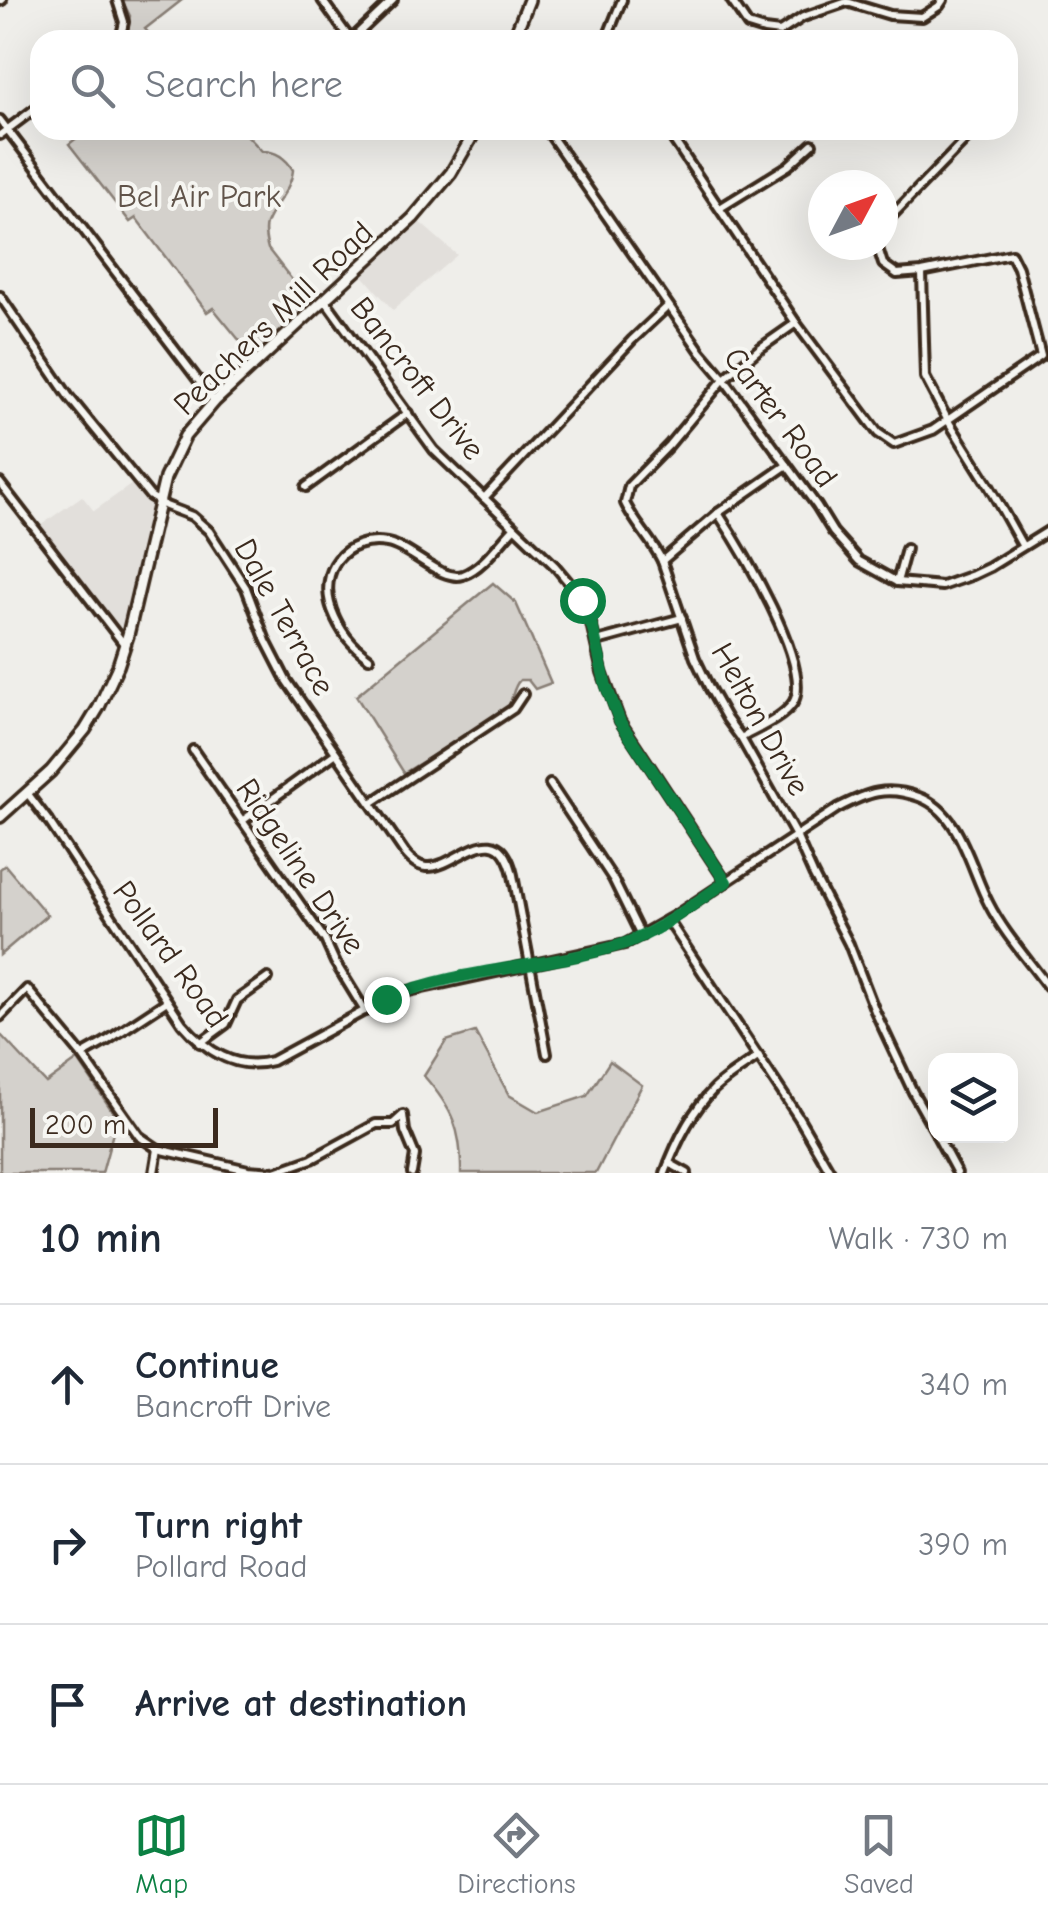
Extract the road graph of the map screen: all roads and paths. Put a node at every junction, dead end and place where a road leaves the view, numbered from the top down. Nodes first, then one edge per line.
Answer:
1 (117, 0) edge
2 (322, 0) edge
3 (393, 0) edge
4 (529, 0) edge
5 (622, 0) edge
6 (731, 0) edge
7 (943, 0) edge
8 (847, 1) edge
9 (122, 30) edge
10 (344, 30) edge
11 (362, 30) edge
12 (518, 30) edge
13 (610, 30) edge
14 (764, 30) edge
15 (784, 30) edge
16 (30, 112) edge
17 (0, 120) edge
18 (4, 132) edge
19 (470, 140) edge
20 (553, 140) edge
21 (674, 140) edge
22 (965, 140) edge
23 (812, 144) dead end
24 (720, 208) junction
25 (898, 210) edge
26 (883, 260) edge
27 (922, 272) junction
28 (0, 296) edge
29 (325, 300) junction
30 (668, 306) junction
31 (796, 323) junction
32 (724, 379) junction
33 (214, 401) junction
34 (408, 414) junction
35 (947, 419) junction
36 (787, 465) junction
37 (0, 483) edge
38 (306, 488) dead end
39 (484, 498) junction
40 (158, 502) junction
41 (718, 513) junction
42 (514, 528) junction
43 (1048, 530) edge
44 (1022, 545) junction
45 (906, 549) dead end
46 (662, 561) junction
47 (897, 582) junction
48 (682, 618) junction
49 (596, 642) junction
50 (125, 645) junction
51 (369, 658) dead end
52 (523, 694) dead end
53 (742, 738) junction
54 (194, 750) dead end
55 (336, 753) junction
56 (550, 784) dead end
57 (28, 794) junction
58 (371, 803) junction
59 (0, 817) edge
60 (242, 821) junction
61 (796, 836) junction
62 (726, 882) junction
63 (668, 920) junction
64 (641, 936) junction
65 (530, 964) junction
66 (268, 978) dead end
67 (1046, 981) edge
68 (167, 1001) junction
69 (365, 1011) junction
70 (0, 1017) edge
71 (200, 1042) junction
72 (547, 1054) dead end
73 (82, 1055) junction
74 (758, 1056) junction
75 (928, 1119) edge
76 (941, 1143) edge
77 (158, 1150) junction
78 (668, 1163) junction
79 (154, 1173) edge
80 (412, 1173) edge
81 (665, 1173) edge
82 (687, 1173) edge
83 (830, 1173) edge
84 (957, 1173) edge

1 - 9 street
2 - 10 street
3 - 11 street
4 - 12 main road
5 - 13 street
6 - 14 street
7 - 8 street
8 - 15 street
16 - 18 street
17 - 18 street
18 - 33 street
19 - 29 main road, Peachers Mill Road
20 - 30 street, Carter Road
21 - 24 street
22 - 25 street
23 - 24 street
24 - 31 street
26 - 27 street
27 - 35 street
27 - 35 street
28 - 40 street, Dale Terrace
29 - 33 main road, Peachers Mill Road
29 - 34 street, Bancroft Drive
30 - 32 street, Carter Road
30 - 39 street
31 - 32 street, Helton Drive
31 - 35 street
32 - 36 street, Carter Road
32 - 46 street, Helton Drive
33 - 40 main road, Peachers Mill Road
34 - 38 street
34 - 39 street, Bancroft Drive
35 - 44 street
36 - 41 street
36 - 47 street, Carter Road
37 - 50 street
39 - 42 street, Bancroft Drive
40 - 50 main road, Peachers Mill Road
40 - 55 street, Dale Terrace
41 - 46 street
41 - 53 street
42 - 49 street, Bancroft Drive
42 - 51 street
43 - 44 street, Carter Road
44 - 47 street, Carter Road
45 - 47 street
46 - 48 street, Helton Drive
48 - 49 street
48 - 53 street, Helton Drive
49 - 62 street, Bancroft Drive
50 - 57 main road, Peachers Mill Road
52 - 58 street
53 - 61 street, Helton Drive
54 - 60 street, Ridgeline Drive
55 - 58 street, Dale Terrace
55 - 60 street
56 - 64 street
57 - 59 main road, Peachers Mill Road
57 - 68 street, Pollard Road
58 - 65 street, Dale Terrace
60 - 69 street, Ridgeline Drive
61 - 62 street, Pollard Road
61 - 67 street, Pollard Road
61 - 75 street, Helton Drive
62 - 63 street, Pollard Road
63 - 64 street, Pollard Road
63 - 74 street
64 - 65 street, Pollard Road
65 - 69 street, Pollard Road
65 - 72 street
66 - 71 street
68 - 71 street, Pollard Road
68 - 73 street
69 - 71 street, Pollard Road
70 - 73 street
73 - 77 street
74 - 78 street
74 - 83 street
76 - 84 street, Helton Drive
77 - 79 street
77 - 80 street
78 - 81 street
78 - 82 street

